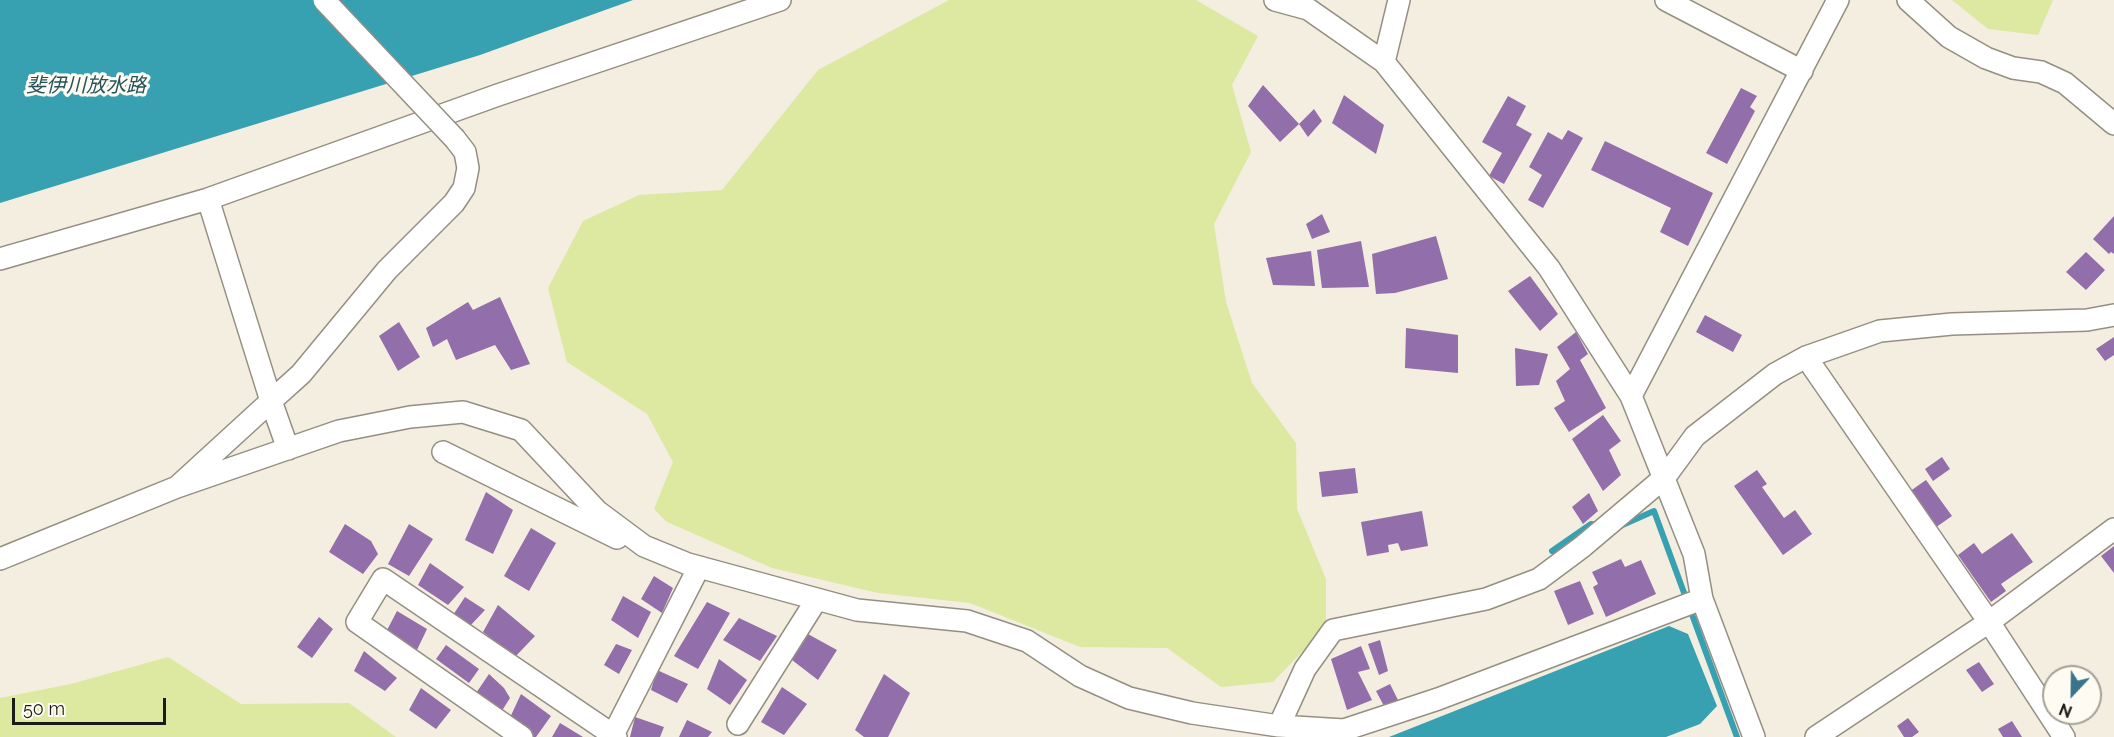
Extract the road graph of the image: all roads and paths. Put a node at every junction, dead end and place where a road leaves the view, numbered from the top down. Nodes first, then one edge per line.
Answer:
1 (324, 0) edge
2 (780, 0) edge
3 (1275, 0) edge
4 (1399, 0) edge
5 (1666, 0) edge
6 (1838, 0) edge
7 (1908, 0) edge
8 (1384, 62) junction
9 (1802, 71) junction
10 (2114, 124) edge
11 (208, 199) junction
12 (0, 259) edge
13 (2114, 315) edge
14 (1806, 357) junction
15 (1631, 396) junction
16 (272, 401) junction
17 (288, 449) junction
18 (443, 452) dead end
19 (1665, 477) junction
20 (177, 487) junction
21 (2114, 529) edge
22 (644, 546) junction
23 (0, 559) edge
24 (699, 567) junction
25 (817, 599) junction
26 (1702, 599) junction
27 (1989, 622) junction
28 (738, 724) dead end
29 (1279, 726) junction
30 (1247, 729) edge
31 (615, 736) edge
32 (522, 737) edge
33 (1754, 737) edge
34 (1816, 737) edge
35 (2064, 737) edge

1 - 16 street, bridge
2 - 11 street
3 - 8 street
4 - 8 street
5 - 9 street
6 - 9 street
7 - 10 street
8 - 15 street
9 - 15 street
11 - 12 street
11 - 16 street
13 - 14 street
14 - 19 street
14 - 27 street
15 - 19 street
16 - 17 street
16 - 20 street
17 - 20 street
17 - 22 street
18 - 22 street
19 - 26 street
19 - 29 street
20 - 23 street
21 - 27 street
22 - 24 street
24 - 25 street
24 - 31 street
25 - 28 street
25 - 30 street
26 - 29 street
26 - 33 street
27 - 34 street
27 - 35 street
29 - 30 street
31 - 32 street

